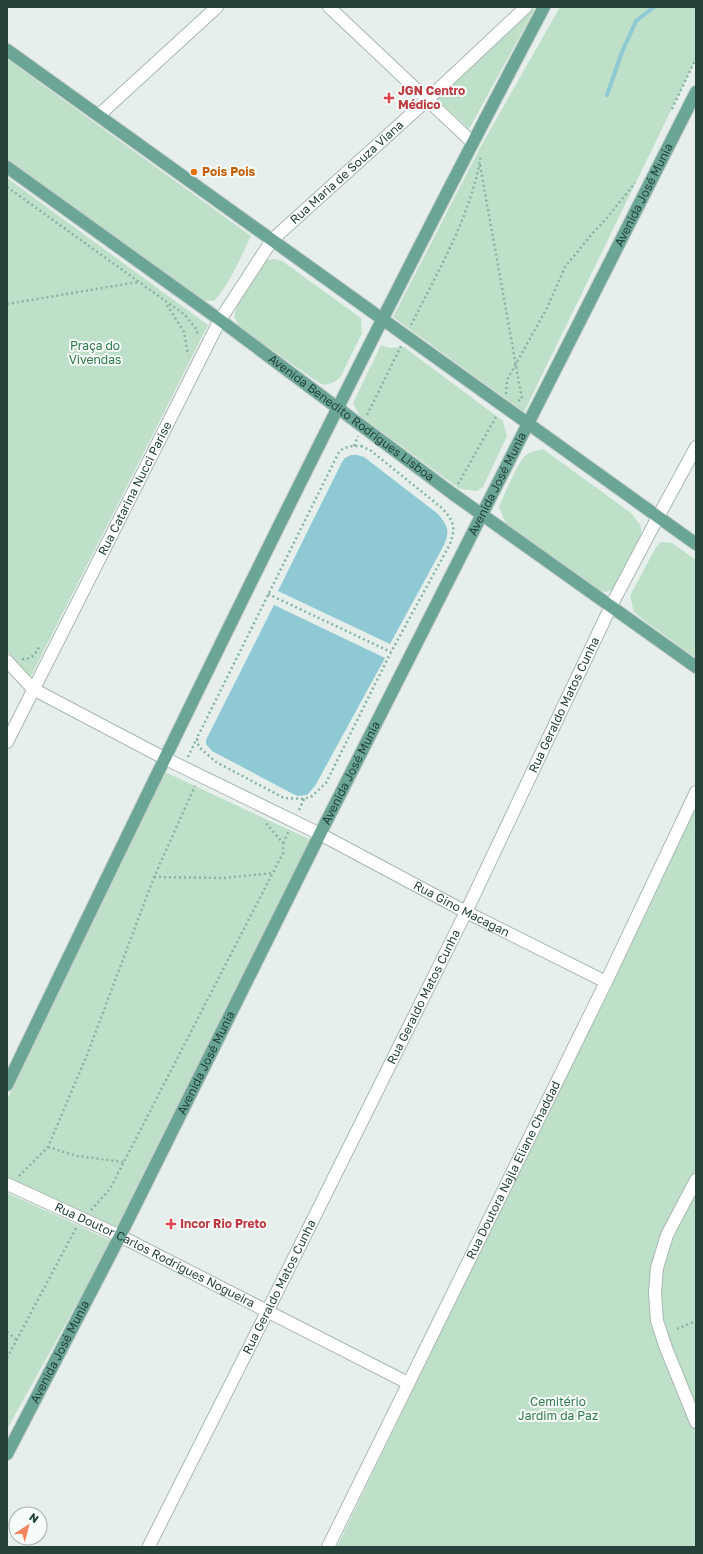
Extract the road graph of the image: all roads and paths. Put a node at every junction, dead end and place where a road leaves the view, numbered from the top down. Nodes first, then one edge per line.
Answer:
1 (216, 7) edge
2 (329, 7) edge
3 (526, 7) edge
4 (544, 7) edge
5 (7, 50) edge
6 (696, 58) edge
7 (696, 92) edge
8 (427, 100) junction
9 (669, 114) dead end
10 (99, 115) junction
11 (472, 142) junction
12 (482, 150) dead end
13 (480, 163) junction
14 (7, 167) edge
15 (636, 180) dead end
16 (7, 187) edge
17 (272, 240) junction
18 (138, 282) junction
19 (166, 302) junction
20 (7, 304) edge
21 (382, 319) junction
22 (220, 320) junction
23 (406, 336) junction
24 (197, 339) dead end
25 (191, 350) dead end
26 (188, 355) junction
27 (185, 362) dead end
28 (516, 362) junction
29 (500, 392) dead end
30 (504, 401) junction
31 (337, 408) junction
32 (528, 423) junction
33 (362, 426) junction
34 (354, 446) junction
35 (696, 447) edge
36 (452, 494) junction
37 (481, 514) junction
38 (450, 516) junction
39 (658, 517) junction
40 (696, 544) edge
41 (268, 594) junction
42 (611, 606) junction
43 (41, 644) dead end
44 (391, 652) junction
45 (12, 659) edge
46 (696, 667) edge
47 (33, 689) junction
48 (7, 742) edge
49 (164, 758) junction
50 (190, 782) dead end
51 (196, 784) junction
52 (202, 788) dead end
53 (696, 792) edge
54 (260, 818) dead end
55 (320, 834) junction
56 (272, 873) junction
57 (154, 877) junction
58 (466, 912) junction
59 (606, 982) junction
60 (7, 1085) edge
61 (48, 1147) junction
62 (124, 1162) junction
63 (696, 1180) edge
64 (23, 1181) dead end
65 (7, 1184) edge
66 (84, 1219) junction
67 (120, 1236) junction
68 (268, 1310) junction
69 (696, 1321) edge
70 (677, 1329) dead end
71 (7, 1332) edge
72 (17, 1340) junction
73 (7, 1358) edge
74 (408, 1383) junction
75 (696, 1422) edge
76 (7, 1454) edge
77 (149, 1546) edge
78 (328, 1547) edge

1 - 10 street
2 - 8 street
3 - 8 street, Rua Maria de Souza Viana
4 - 11 main road
5 - 10 main road
6 - 9 path
7 - 32 main road, Avenida José Munia
8 - 11 street
8 - 17 street, Rua Maria de Souza Viana
10 - 17 main road
11 - 21 main road
12 - 13 path
13 - 23 path
13 - 28 path
14 - 22 main road, Avenida Benedito Rodrigues Lisboa
15 - 28 path
16 - 18 path
17 - 21 main road
17 - 22 street, Rua Catarina Nucci Parise
18 - 19 path
18 - 20 path
19 - 24 path
19 - 26 path
21 - 23 main road
21 - 31 main road
22 - 31 main road, Avenida Benedito Rodrigues Lisboa
22 - 47 street, Rua Catarina Nucci Parise
23 - 30 main road
23 - 33 path
25 - 26 path
26 - 27 path
28 - 30 path
28 - 30 path
29 - 30 path
30 - 32 main road
30 - 36 path
31 - 33 main road, Avenida Benedito Rodrigues Lisboa
31 - 49 main road
32 - 37 main road, Avenida José Munia
32 - 39 main road
33 - 34 path
33 - 36 main road, Avenida Benedito Rodrigues Lisboa
34 - 38 path
34 - 41 path
35 - 39 street, Rua Geraldo Matos Cunha
36 - 37 main road, Avenida Benedito Rodrigues Lisboa
36 - 38 path
37 - 42 main road, Avenida Benedito Rodrigues Lisboa
37 - 55 main road, Avenida José Munia
38 - 44 path
39 - 40 main road
39 - 42 street, Rua Geraldo Matos Cunha
41 - 44 path
41 - 44 path
42 - 46 main road, Avenida Benedito Rodrigues Lisboa
42 - 58 street, Rua Geraldo Matos Cunha
43 - 45 path
45 - 47 street, Rua Gino Macagan
47 - 48 street, Rua Catarina Nucci Parise
47 - 49 street, Rua Gino Macagan
49 - 55 street, Rua Gino Macagan
49 - 60 main road
50 - 51 path
51 - 52 path
51 - 57 path
53 - 59 street, Rua Doutora Najla Eliane Chaddad
54 - 56 path
55 - 58 street, Rua Gino Macagan
55 - 67 main road, Avenida José Munia
56 - 57 path
56 - 62 path
57 - 61 path
58 - 59 street, Rua Gino Macagan
58 - 68 street, Rua Geraldo Matos Cunha
59 - 74 street, Rua Doutora Najla Eliane Chaddad
61 - 62 path
61 - 64 path
62 - 66 path
63 - 75 street
65 - 66 street, Rua Doutor Carlos Rodrigues Nogueira
66 - 67 street, Rua Doutor Carlos Rodrigues Nogueira
66 - 72 path
67 - 68 street, Rua Doutor Carlos Rodrigues Nogueira
67 - 76 main road, Avenida José Munia
68 - 74 street, Rua Doutor Carlos Rodrigues Nogueira
68 - 77 street, Rua Geraldo Matos Cunha
69 - 70 path
71 - 72 path
72 - 73 path
74 - 78 street, Rua Doutora Najla Eliane Chaddad

